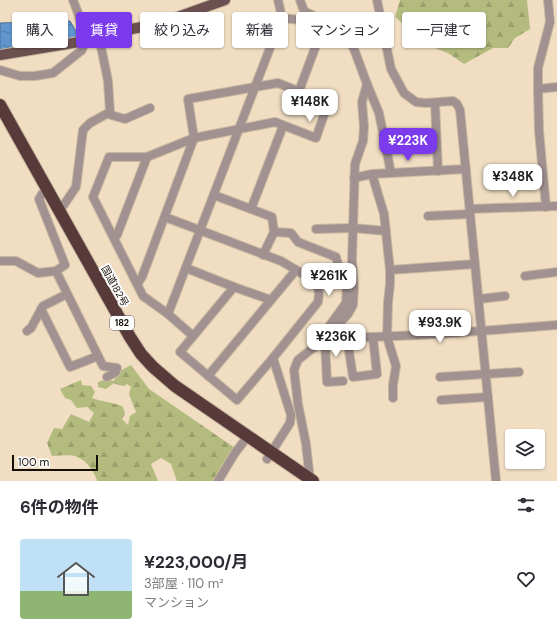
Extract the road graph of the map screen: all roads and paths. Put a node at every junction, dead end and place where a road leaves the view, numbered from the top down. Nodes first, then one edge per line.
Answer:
1 (73, 0) edge
2 (226, 0) edge
3 (278, 0) edge
4 (300, 0) edge
5 (377, 0) edge
6 (551, 2) edge
7 (78, 12) edge
8 (279, 12) edge
9 (288, 19) edge
10 (132, 29) edge
11 (76, 42) edge
12 (83, 48) edge
13 (101, 48) edge
14 (270, 48) edge
15 (0, 55) edge
16 (0, 70) edge
17 (367, 84) junction
18 (255, 87) junction
19 (557, 87) edge
20 (538, 89) junction
21 (299, 91) junction
22 (435, 103) junction
23 (0, 105) edge
24 (150, 108) dead end
25 (110, 112) junction
26 (0, 120) edge
27 (283, 126) junction
28 (239, 129) junction
29 (194, 138) junction
30 (147, 157) junction
31 (466, 169) junction
32 (438, 170) junction
33 (391, 173) junction
34 (372, 174) junction
35 (354, 178) junction
36 (45, 192) junction
37 (214, 195) junction
38 (557, 206) edge
39 (546, 207) junction
40 (58, 209) junction
41 (251, 209) junction
42 (470, 211) junction
43 (428, 216) dead end
44 (165, 217) junction
45 (353, 228) junction
46 (316, 229) dead end
47 (200, 231) junction
48 (386, 231) junction
49 (274, 232) junction
50 (114, 238) junction
51 (263, 255) junction
52 (0, 261) edge
53 (475, 264) junction
54 (186, 268) junction
55 (296, 270) junction
56 (390, 270) junction
57 (56, 271) junction
58 (557, 272) edge
59 (525, 276) dead end
60 (137, 284) junction
61 (234, 287) junction
62 (67, 294) junction
63 (505, 296) dead end
64 (479, 299) junction
65 (271, 300) junction
66 (41, 309) junction
67 (168, 314) junction
68 (557, 325) edge
69 (27, 331) dead end
70 (482, 332) junction
71 (193, 336) junction
72 (328, 336) junction
73 (387, 337) junction
74 (347, 338) junction
75 (373, 338) junction
76 (98, 356) junction
77 (273, 358) junction
78 (519, 372) dead end
79 (486, 374) junction
80 (208, 376) junction
81 (107, 377) dead end
82 (440, 377) dead end
83 (343, 381) dead end
84 (488, 397) junction
85 (393, 398) dead end
86 (441, 400) dead end
87 (246, 440) junction
88 (269, 455) junction
89 (308, 480) edge
90 (218, 481) edge
91 (496, 481) edge

1 - 7 street
2 - 10 main road
3 - 8 street
4 - 17 street
5 - 22 street
6 - 20 street
9 - 21 street
11 - 15 main road
12 - 16 street
13 - 25 street
14 - 18 street
17 - 33 street
17 - 35 street
18 - 21 street
18 - 28 street
18 - 29 street
19 - 20 street
20 - 39 street
21 - 27 street
22 - 31 street
22 - 32 street
23 - 36 highway, 国道182号 / 182
24 - 25 street
25 - 40 street
26 - 36 highway, 国道182号 / 182
27 - 28 street
27 - 41 street
28 - 29 street
28 - 37 street
29 - 30 street
29 - 44 street
30 - 50 street
30 - 50 street
31 - 32 street
31 - 42 street
32 - 33 street
33 - 34 street
34 - 35 street
34 - 48 street
35 - 45 street
36 - 40 highway, 国道182号 / 182
36 - 57 street
36 - 87 highway, 国道182号 / 182
37 - 41 street
37 - 47 street
38 - 39 street
39 - 42 street
40 - 87 highway, 国道182号 / 182
41 - 49 street
42 - 43 street
42 - 53 street
44 - 47 street
44 - 60 street
45 - 46 street
45 - 48 street
45 - 72 street
47 - 51 street
47 - 54 street
48 - 56 street
49 - 51 street
49 - 72 street
50 - 60 street
51 - 55 street
52 - 57 street
53 - 56 street
53 - 64 street
54 - 61 street
54 - 67 street
55 - 65 street
55 - 77 street
56 - 73 street
57 - 62 street
58 - 59 street
60 - 67 street
61 - 65 street
61 - 71 street
62 - 66 street
62 - 76 street
63 - 64 street
64 - 70 street
65 - 80 street
66 - 69 street
66 - 76 street
67 - 71 street
68 - 70 street
70 - 73 street
70 - 79 street
71 - 80 street
72 - 74 street
72 - 83 street
72 - 89 street
73 - 75 street
73 - 85 street
74 - 75 street
74 - 75 street
76 - 81 street
77 - 80 street
77 - 88 street
78 - 79 street
79 - 82 street
79 - 84 street
84 - 86 street
84 - 91 street
87 - 88 highway, 国道182号 / 182
87 - 90 street
88 - 89 highway, 国道182号 / 182

